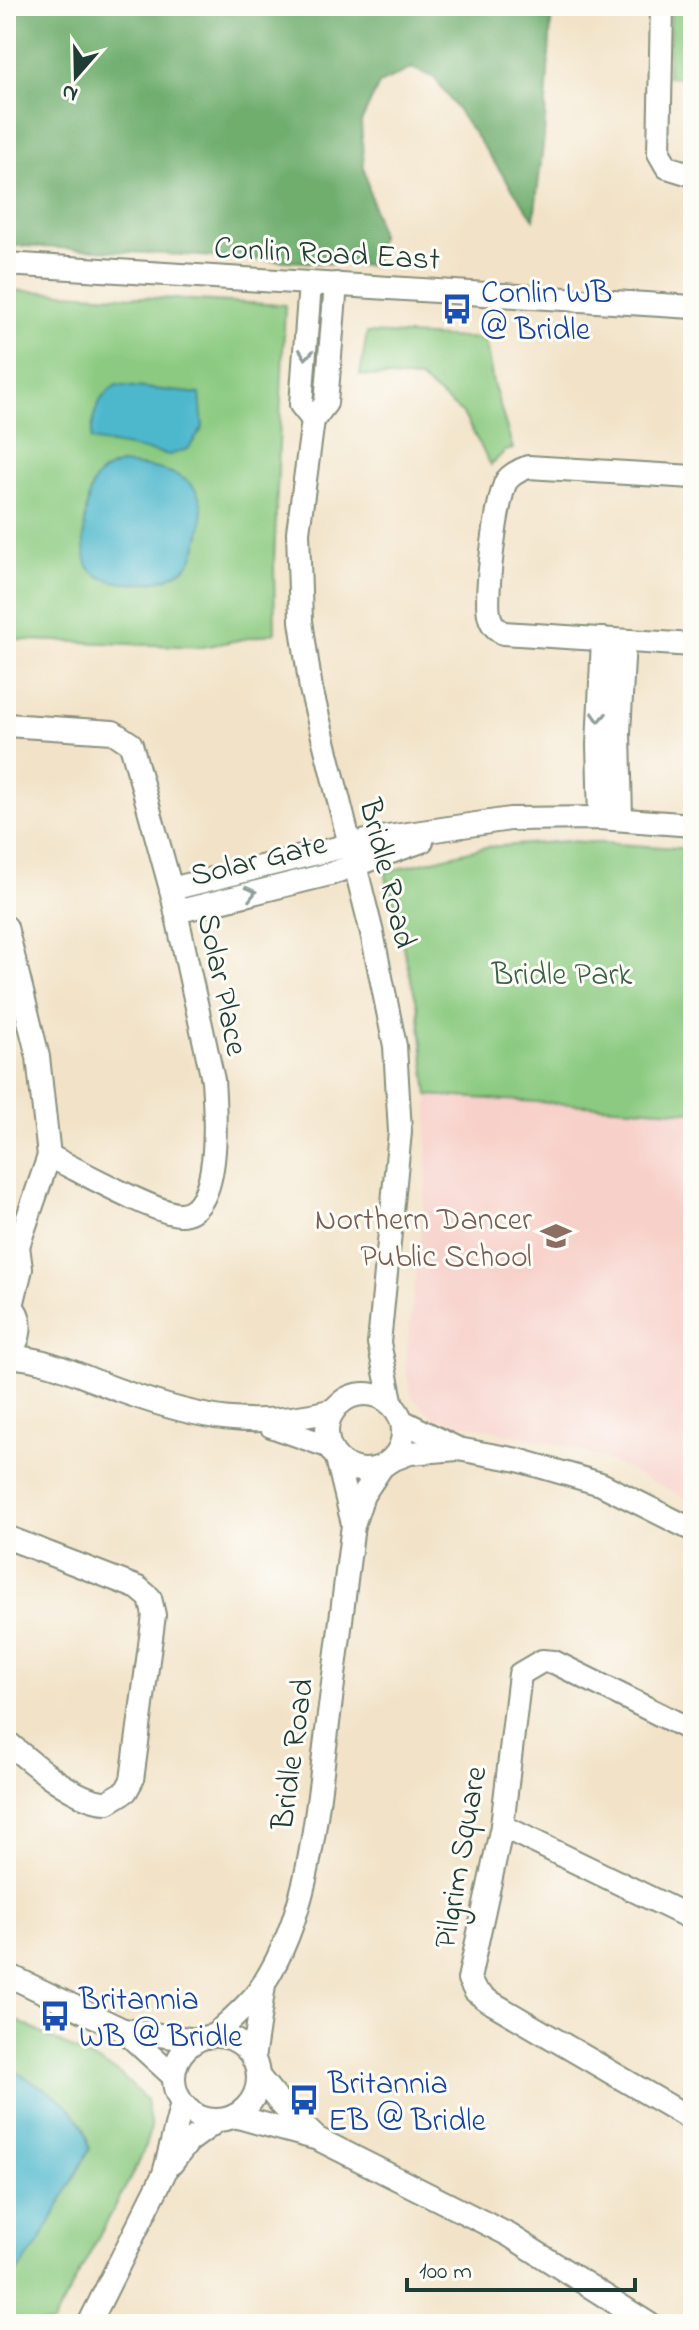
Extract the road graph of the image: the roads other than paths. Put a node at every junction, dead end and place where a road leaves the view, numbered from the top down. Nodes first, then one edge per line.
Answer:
1 (662, 6) edge
2 (693, 175) edge
3 (6, 264) edge
4 (310, 283) junction
5 (336, 284) junction
6 (693, 307) edge
7 (313, 420) junction
8 (693, 477) edge
9 (614, 640) junction
10 (693, 645) edge
11 (6, 725) edge
12 (611, 818) junction
13 (693, 825) edge
14 (352, 856) junction
15 (171, 889) junction
16 (176, 912) junction
17 (6, 927) edge
18 (49, 1156) junction
19 (12, 1253) edge
20 (13, 1309) edge
21 (379, 1343) junction
22 (7, 1356) edge
23 (55, 1363) junction
24 (341, 1405) junction
25 (397, 1413) junction
26 (262, 1423) junction
27 (458, 1449) junction
28 (334, 1453) junction
29 (386, 1464) junction
30 (353, 1525) junction
31 (693, 1530) edge
32 (6, 1537) edge
33 (693, 1731) edge
34 (6, 1741) edge
35 (502, 1826) junction
36 (693, 1919) edge
37 (6, 1974) edge
38 (264, 1983) junction
39 (123, 2030) junction
40 (205, 2038) junction
41 (256, 2067) junction
42 (173, 2076) junction
43 (182, 2103) junction
44 (226, 2118) junction
45 (693, 2120) edge
46 (318, 2139) junction
47 (164, 2174) junction
48 (89, 2324) edge
49 (649, 2324) edge

1 - 2 street
3 - 4 street, Conlin Road East
4 - 5 street, Conlin Road East
4 -> 7 street, Bridle Road
5 - 6 street, Conlin Road East
5 - 7 street, Bridle Road
7 - 14 street, Bridle Road
8 - 9 street
9 - 10 street
9 - 12 street
11 - 15 street, Solar Place
12 - 13 street
12 - 14 street
14 - 15 street, Solar Gate
16 -> 14 street, Solar Gate
14 - 21 street, Bridle Road
15 - 16 street, Solar Place
16 - 18 street, Solar Place
17 - 18 street
18 - 19 street
19 - 20 street
20 - 22 street
20 - 23 street
21 - 24 street, Bridle Road
21 - 25 street, Bridle Road
22 - 23 street
23 - 26 street
24 - 25 street
24 - 26 street
24 - 28 street
25 - 27 street
25 - 29 street
26 - 28 street
27 - 29 street
27 - 31 street
28 - 29 street
28 - 30 street, Bridle Road
29 - 30 street, Bridle Road
30 - 38 street, Bridle Road
32 - 34 street
33 - 35 street, Pilgrim Square
35 - 36 street
35 - 45 street, Pilgrim Square
37 - 39 street
38 - 40 street, Bridle Road
38 - 41 street, Bridle Road
39 - 40 street
39 - 42 street
40 - 41 street
40 - 42 street
41 - 44 street
41 - 46 street
42 - 43 street
43 - 44 street
43 - 47 street
44 - 46 street
44 - 47 street
46 - 49 street
47 - 48 street

